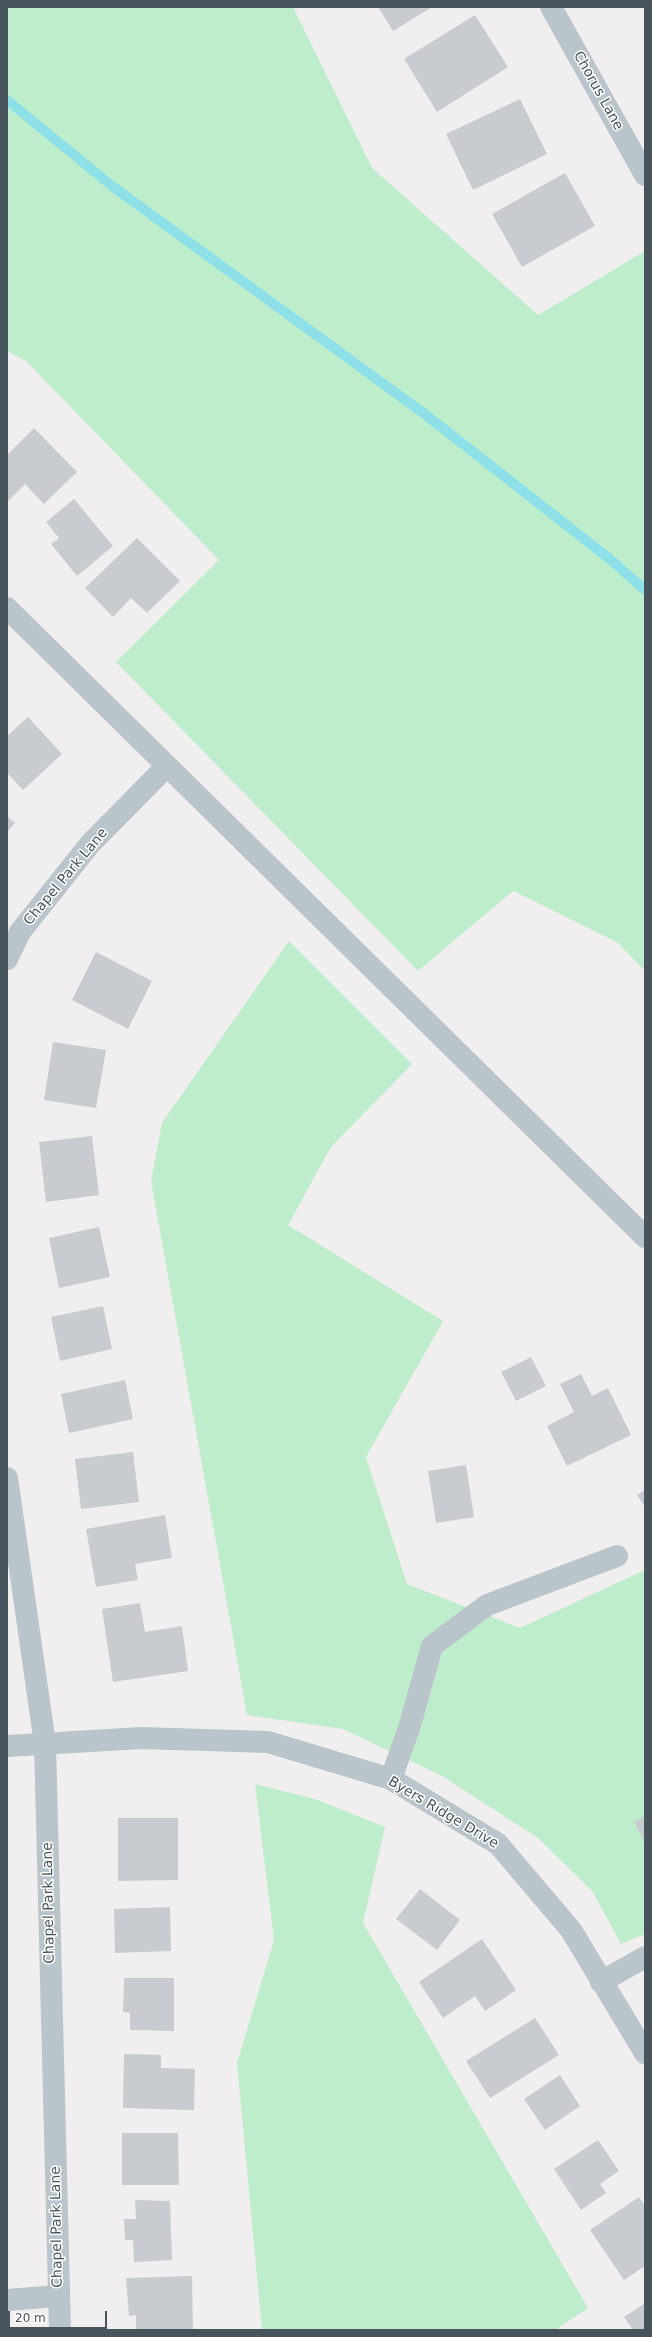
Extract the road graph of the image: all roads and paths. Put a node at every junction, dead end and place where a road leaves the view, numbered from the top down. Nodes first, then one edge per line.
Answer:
1 (551, 7) edge
2 (645, 176) edge
3 (7, 608) edge
4 (168, 766) junction
5 (7, 959) edge
6 (645, 1237) edge
7 (7, 1478) edge
8 (617, 1556) dead end
9 (45, 1744) junction
10 (7, 1746) edge
11 (391, 1779) junction
12 (645, 1957) edge
13 (602, 1982) junction
14 (645, 2053) edge
15 (58, 2296) junction
16 (7, 2300) edge
17 (60, 2330) edge

1 - 2 street, Chorus Lane
3 - 4 street
4 - 5 street, Chapel Park Lane
4 - 6 street
7 - 9 street, Chapel Park Lane
8 - 11 street
9 - 10 street, Byers Ridge Drive
9 - 11 street, Byers Ridge Drive
9 - 15 street, Chapel Park Lane
11 - 13 street, Byers Ridge Drive
12 - 13 street
13 - 14 street, Byers Ridge Drive
15 - 16 street
15 - 17 street, Chapel Park Lane

